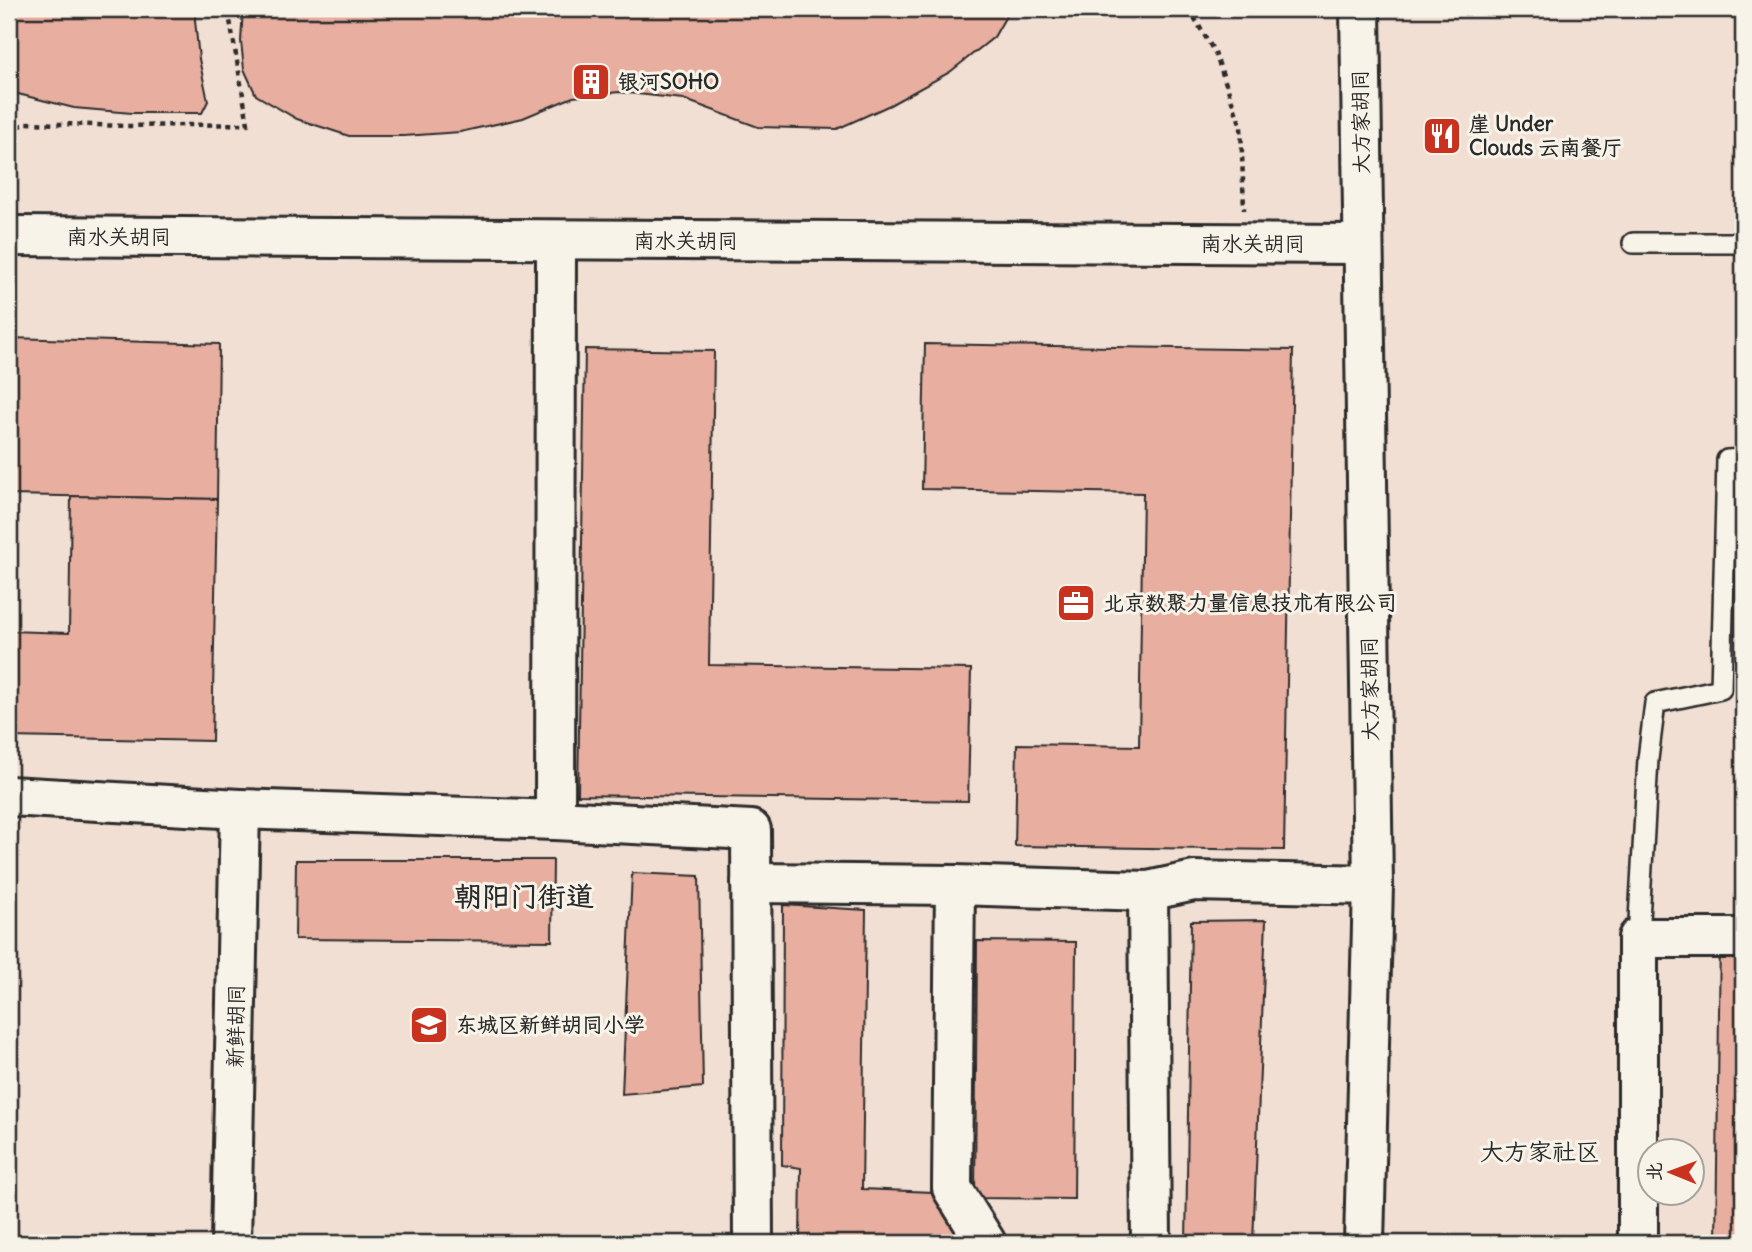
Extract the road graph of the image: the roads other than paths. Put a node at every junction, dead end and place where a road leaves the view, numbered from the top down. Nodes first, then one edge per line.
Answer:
1 (1360, 9) edge
2 (9, 236) edge
3 (556, 240) junction
4 (1633, 243) dead end
5 (1743, 243) edge
6 (1363, 244) junction
7 (1743, 460) edge
8 (9, 796) edge
9 (240, 809) junction
10 (555, 820) junction
11 (751, 883) junction
12 (955, 885) junction
13 (1373, 885) junction
14 (1148, 891) junction
15 (1638, 938) junction
16 (1743, 938) edge
17 (232, 1243) edge
18 (753, 1243) edge
19 (986, 1243) edge
20 (1151, 1243) edge
21 (1364, 1243) edge
22 (1638, 1243) edge

1 - 6 street, 大方家胡同
2 - 3 street, 南水关胡同
3 - 6 street, 南水关胡同
3 - 10 street
4 - 5 lane
6 - 13 street, 大方家胡同
7 - 15 lane
8 - 9 street
9 - 10 street
9 - 17 street, 新鲜胡同
10 - 11 street
11 - 12 street
11 - 18 street
12 - 14 street
12 - 19 street
13 - 14 street
13 - 21 street, 大方家胡同
14 - 20 street
15 - 16 street
15 - 22 street

